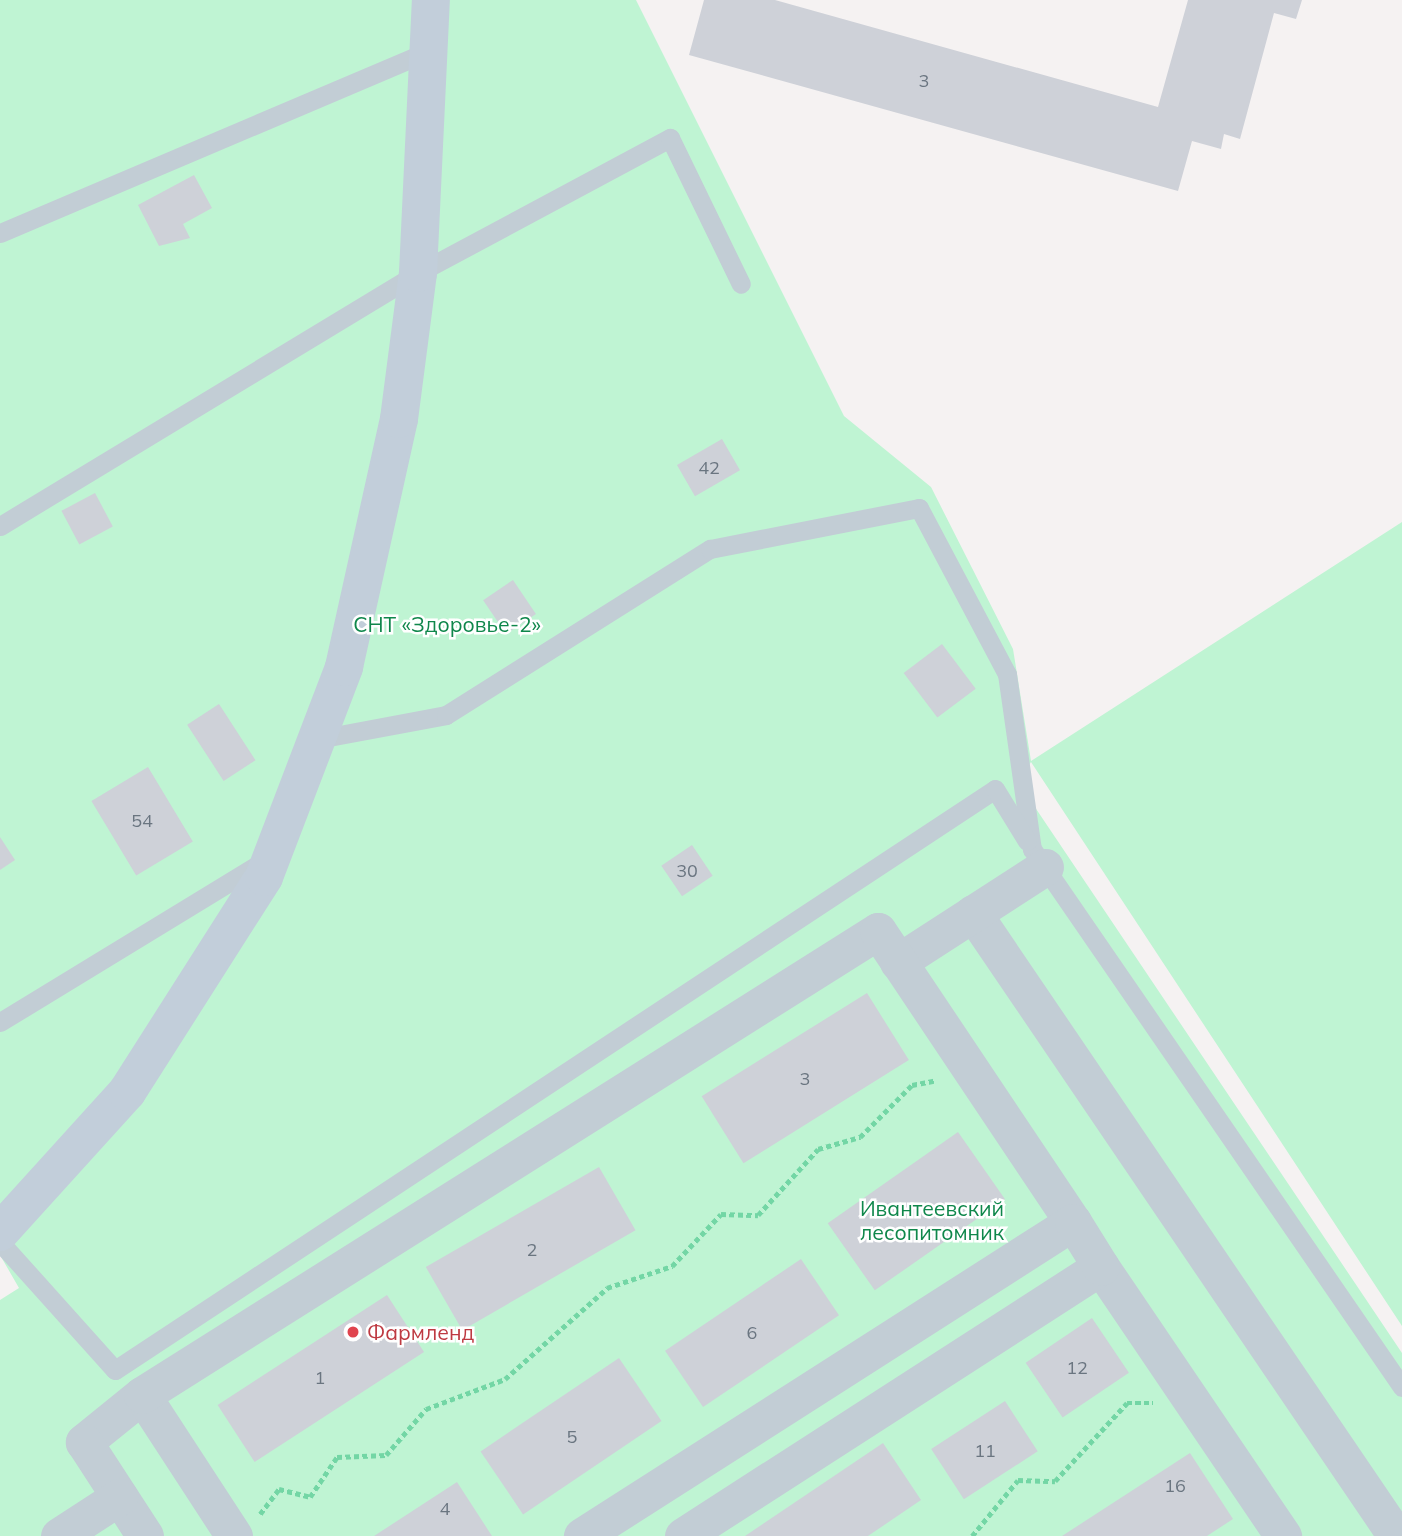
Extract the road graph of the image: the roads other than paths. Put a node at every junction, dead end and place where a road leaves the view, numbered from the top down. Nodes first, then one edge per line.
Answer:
1 (431, 0) edge
2 (428, 51) junction
3 (0, 233) edge
4 (418, 273) junction
5 (741, 284) dead end
6 (0, 526) edge
7 (318, 739) junction
8 (275, 854) junction
9 (1039, 858) junction
10 (974, 913) junction
11 (898, 962) junction
12 (0, 1023) edge
13 (1073, 1222) junction
14 (0, 1232) edge
15 (0, 1242) edge
16 (1101, 1267) junction
17 (1402, 1387) edge
18 (142, 1395) junction
19 (119, 1497) junction
20 (246, 1527) edge
21 (59, 1536) edge
22 (145, 1536) edge
23 (582, 1536) edge
24 (683, 1536) edge
25 (1283, 1536) edge
26 (1396, 1536) edge

1 - 2 main road
2 - 3 lane
2 - 4 main road
4 - 5 lane
4 - 6 lane
4 - 7 main road
7 - 8 main road
7 - 9 lane
8 - 12 lane
8 - 14 main road
9 - 10 street
9 - 15 lane
9 - 17 lane
10 - 11 street
10 - 26 street
11 - 13 street
11 - 18 street
13 - 16 street
13 - 23 street
16 - 24 street
16 - 25 street
18 - 19 street
18 - 20 street
19 - 21 street
19 - 22 street

